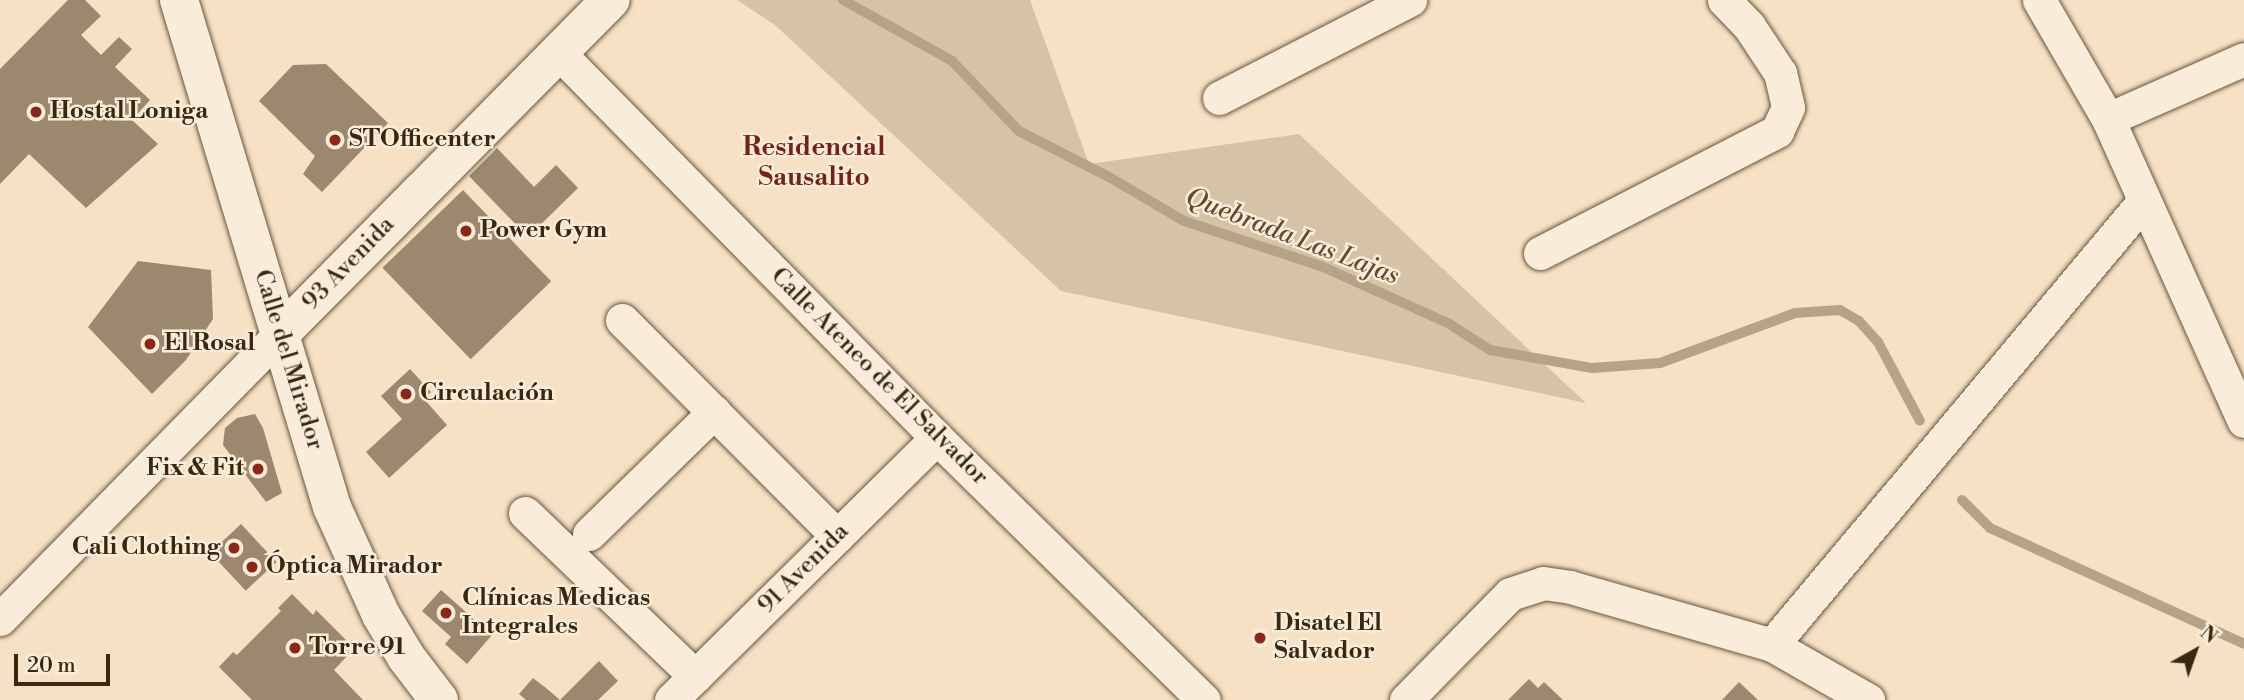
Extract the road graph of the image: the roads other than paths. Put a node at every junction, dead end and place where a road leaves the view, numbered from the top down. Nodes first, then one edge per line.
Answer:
1 (157, 0) edge
2 (179, 0) edge
3 (610, 0) edge
4 (1410, 0) edge
5 (1724, 0) edge
6 (2039, 0) edge
7 (557, 51) junction
8 (2244, 59) edge
9 (1219, 98) dead end
10 (2108, 118) junction
11 (2143, 202) junction
12 (1540, 253) dead end
13 (622, 320) dead end
14 (273, 342) junction
15 (714, 412) junction
16 (2244, 421) edge
17 (937, 438) junction
18 (525, 513) dead end
19 (589, 534) dead end
20 (837, 536) junction
21 (0, 618) edge
22 (1772, 645) junction
23 (695, 676) junction
24 (412, 700) edge
25 (439, 700) edge
26 (671, 700) edge
27 (1204, 700) edge
28 (1406, 700) edge
29 (1868, 700) edge

1 - 14 main road, Calle del Mirador
2 - 14 main road, Calle del Mirador
3 - 7 main road, 93 Avenida
4 - 9 street
5 - 12 street
6 - 10 street
7 - 14 main road, 93 Avenida
7 - 17 street, Calle Ateneo de El Salvador
8 - 10 street
10 - 11 street
11 - 16 street
11 - 22 street
13 - 15 street
14 - 21 street, 93 Avenida
14 - 24 main road, Calle del Mirador
14 - 25 main road, Calle del Mirador
15 - 19 street
15 - 20 street
17 - 20 street, 91 Avenida
17 - 27 street, Calle Ateneo de El Salvador
18 - 23 street
20 - 23 street, 91 Avenida
22 - 28 street
22 - 29 street
23 - 26 street, 91 Avenida

